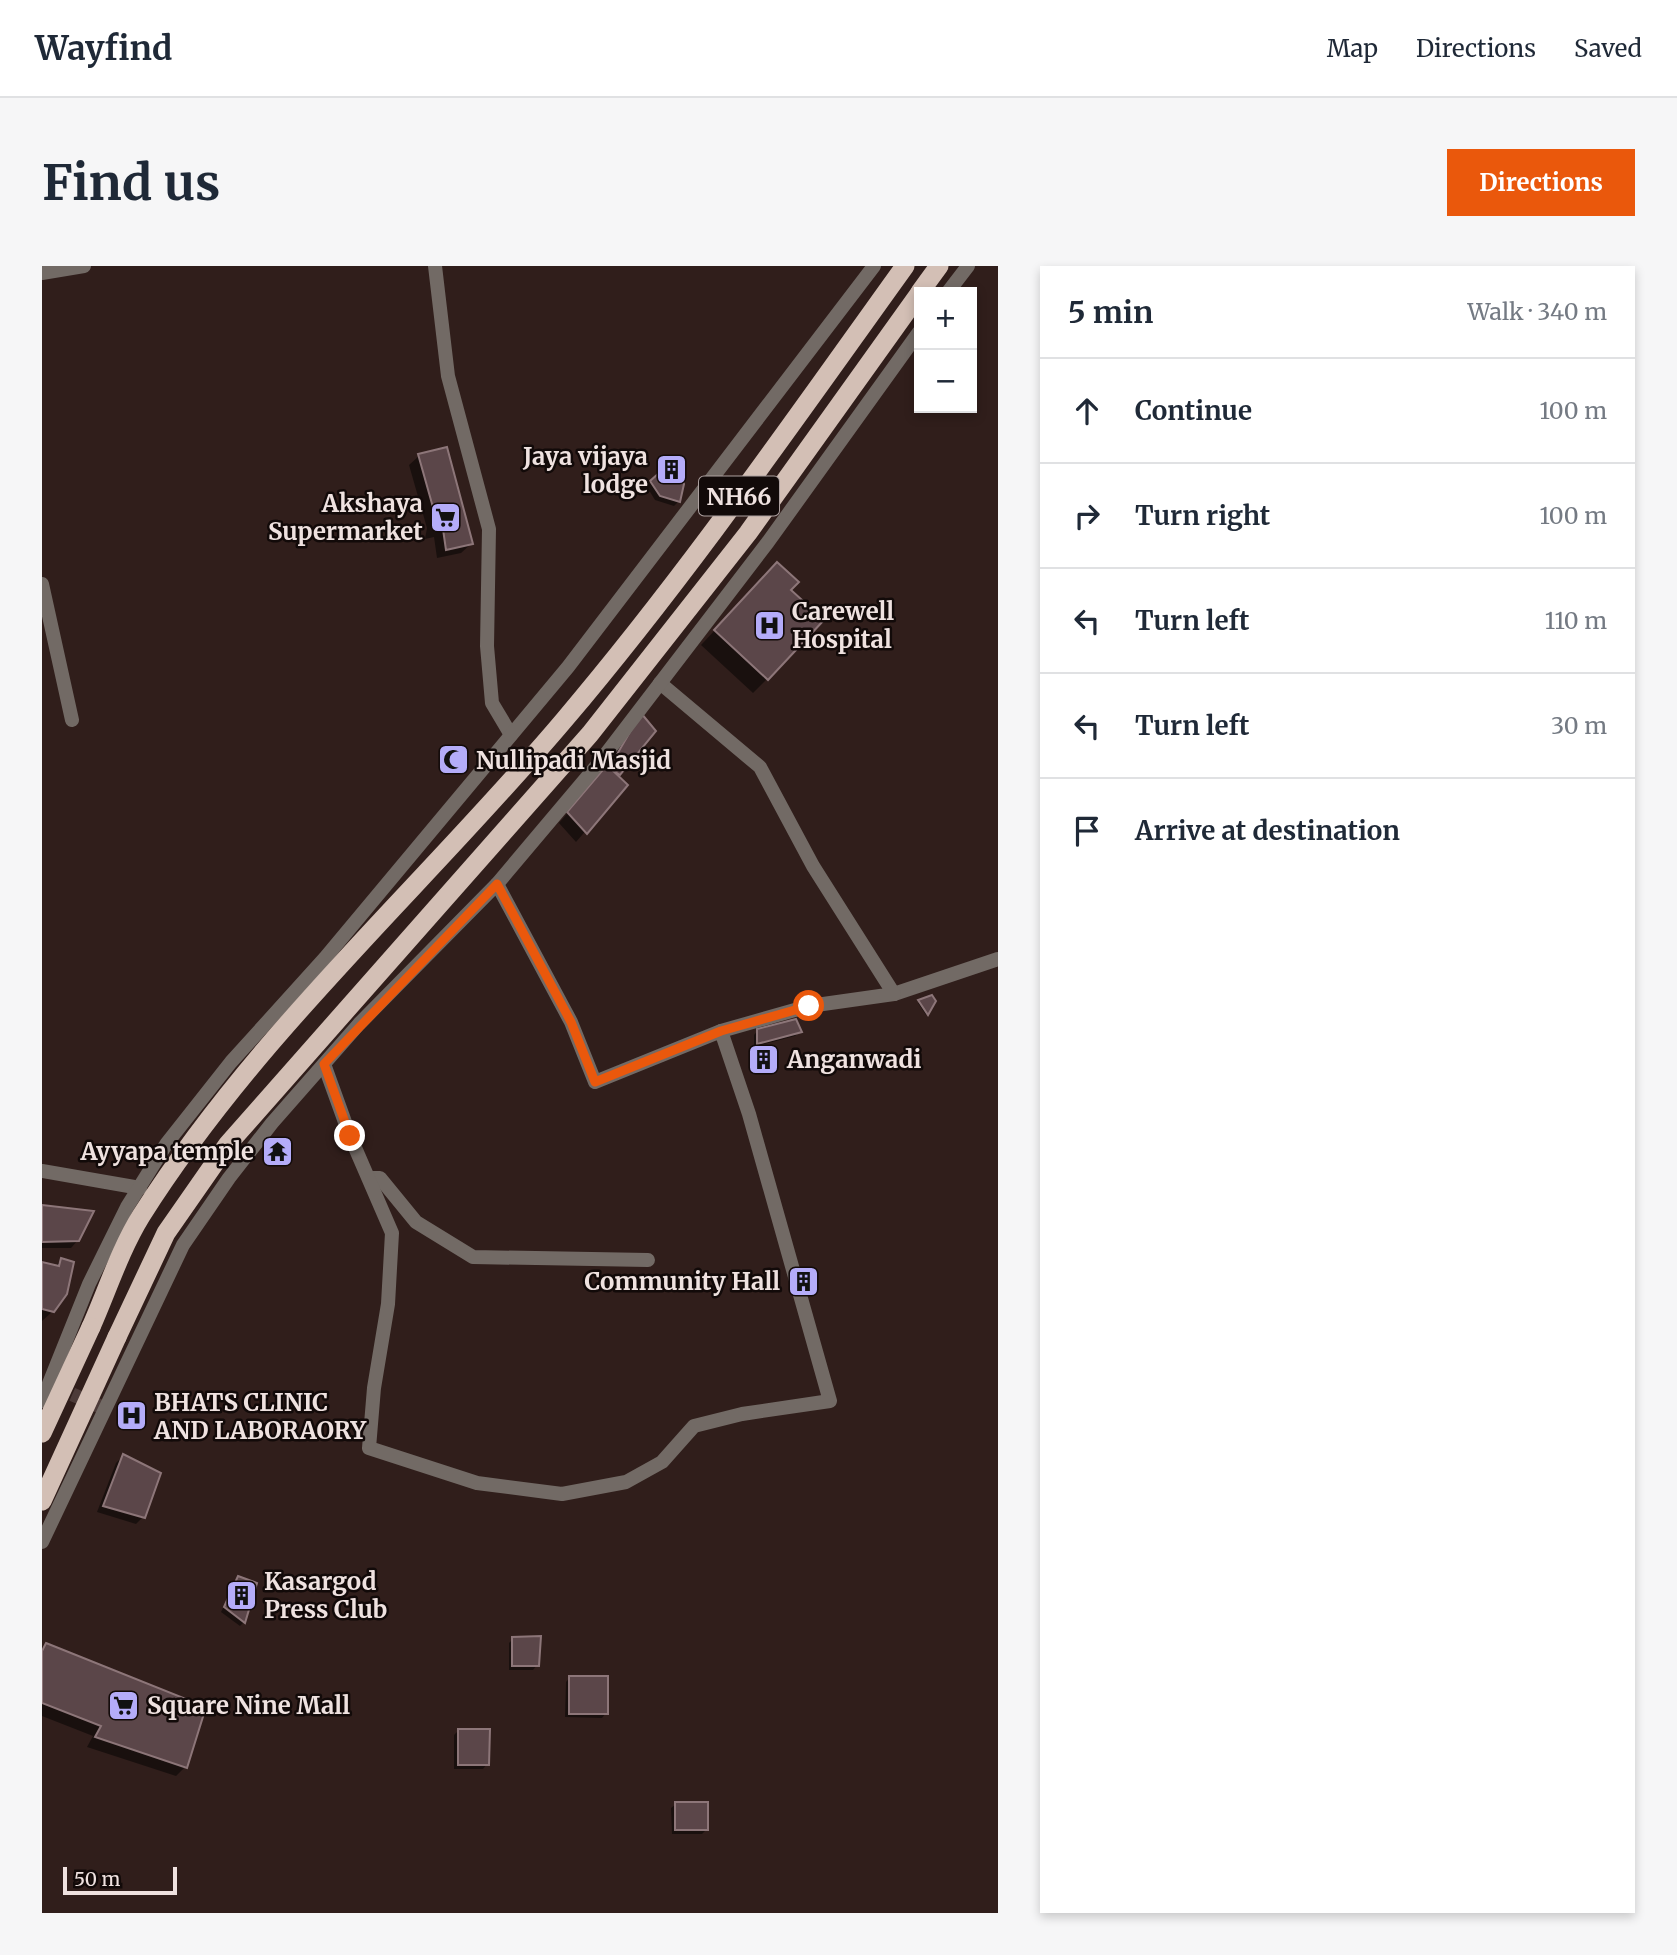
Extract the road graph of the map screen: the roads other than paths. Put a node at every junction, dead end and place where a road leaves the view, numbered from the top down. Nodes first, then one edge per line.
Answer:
1 (84, 266) edge
2 (435, 266) edge
3 (874, 266) edge
4 (905, 266) edge
5 (939, 266) edge
6 (968, 266) edge
7 (42, 273) edge
8 (924, 287) edge
9 (952, 287) edge
10 (914, 301) edge
11 (914, 339) edge
12 (42, 584) edge
13 (660, 683) junction
14 (72, 720) dead end
15 (512, 735) junction
16 (497, 884) junction
17 (998, 959) edge
18 (894, 994) junction
19 (721, 1031) junction
20 (324, 1064) junction
21 (42, 1171) edge
22 (370, 1178) junction
23 (139, 1188) junction
24 (648, 1260) dead end
25 (42, 1401) edge
26 (42, 1433) edge
27 (42, 1501) edge
28 (42, 1542) edge

1 - 7 street
2 - 15 street
3 - 15 street
4 - 26 highway, NH66, bridge
5 - 8 highway, NH66
6 - 9 street
10 - 27 highway, NH66, bridge
11 - 13 street
12 - 14 street
13 - 16 street
13 - 18 street
15 - 23 street
16 - 19 street
16 - 20 street
17 - 18 street
18 - 19 street
19 - 22 street
20 - 22 street
20 - 28 street
21 - 23 street
22 - 24 street
23 - 25 street

